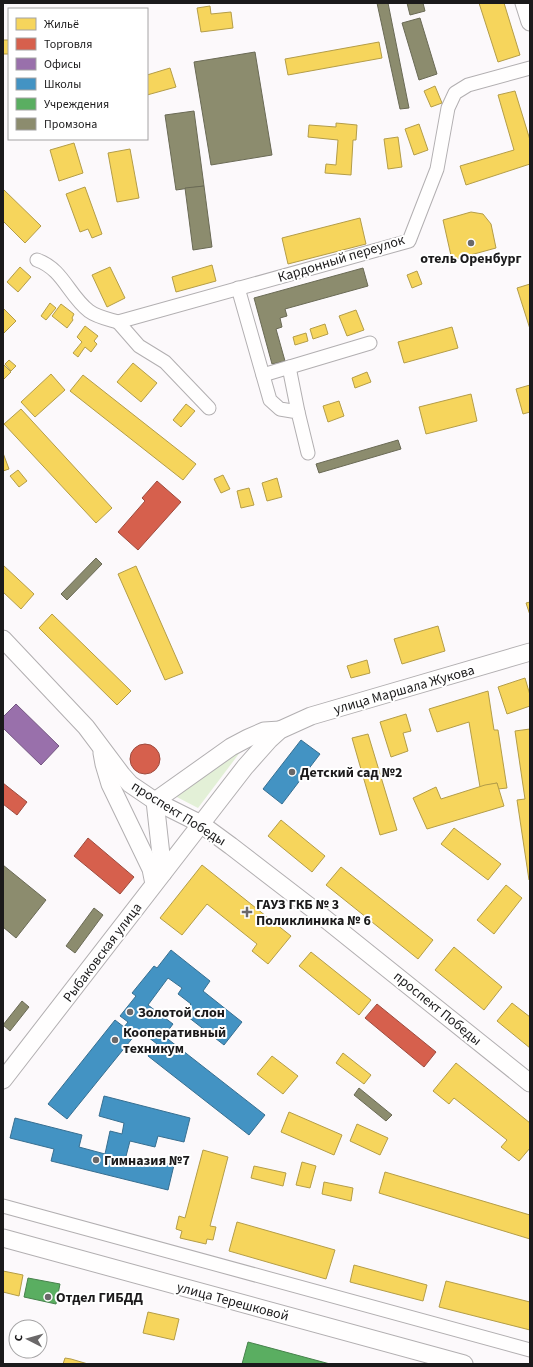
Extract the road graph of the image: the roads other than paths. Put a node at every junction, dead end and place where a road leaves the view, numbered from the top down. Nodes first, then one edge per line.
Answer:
1 (524, 3) edge
2 (530, 22) edge
3 (530, 68) edge
4 (37, 260) dead end
5 (238, 288) junction
6 (118, 322) junction
7 (370, 343) dead end
8 (289, 367) junction
9 (263, 375) junction
10 (209, 408) dead end
11 (298, 412) junction
12 (308, 454) dead end
13 (3, 639) edge
14 (530, 652) edge
15 (280, 730) junction
16 (102, 747) junction
17 (155, 801) junction
18 (201, 824) junction
19 (158, 879) junction
20 (3, 1080) edge
21 (530, 1083) edge
22 (3, 1206) edge
23 (3, 1238) edge
24 (530, 1350) edge
25 (464, 1364) edge

1 - 2 main road
3 - 5 street, Кардонный переулок
4 - 6 street
5 - 6 street, Кардонный переулок
5 - 9 street
6 - 10 street
7 - 8 street
8 - 9 street
8 - 11 street
9 - 11 street
11 - 12 street
13 - 16 main road, проспект Победы
14 - 15 main road, улица Маршала Жукова
15 - 17 main road, улица Маршала Жукова
15 - 18 main road, улица Маршала Жукова
16 - 17 main road, проспект Победы
16 - 19 main road
17 - 18 main road, проспект Победы
17 - 19 main road
18 - 19 main road, Рыбаковская улица
18 - 21 main road, проспект Победы
19 - 20 main road, Рыбаковская улица
22 - 24 street
23 - 25 main road, улица Терешковой

